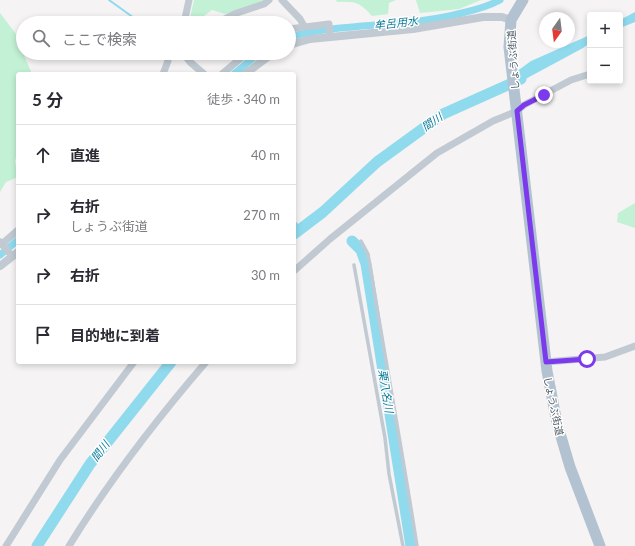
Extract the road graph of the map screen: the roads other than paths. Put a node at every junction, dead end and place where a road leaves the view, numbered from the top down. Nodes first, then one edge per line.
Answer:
1 (189, 0) edge
2 (269, 0) edge
3 (282, 0) edge
4 (523, 0) edge
5 (186, 16) edge
6 (230, 16) edge
7 (511, 20) junction
8 (304, 26) junction
9 (296, 28) edge
10 (330, 33) junction
11 (296, 42) edge
12 (168, 60) edge
13 (189, 60) edge
14 (239, 60) edge
15 (264, 60) edge
16 (164, 72) edge
17 (202, 72) edge
18 (224, 72) edge
19 (249, 72) edge
20 (587, 75) edge
21 (517, 108) junction
22 (16, 233) edge
23 (361, 241) dead end
24 (7, 249) edge
25 (354, 265) dead end
26 (0, 266) edge
27 (296, 269) edge
28 (635, 346) edge
29 (546, 362) junction
30 (132, 364) edge
31 (204, 364) edge
32 (6, 546) edge
33 (69, 546) edge
34 (403, 546) edge
35 (417, 546) edge
36 (600, 546) edge

1 - 5 street
2 - 6 street
3 - 8 street
4 - 7 main road, しょうぶ街道
7 - 10 street
7 - 21 main road, しょうぶ街道
8 - 9 street
8 - 10 street
10 - 11 street
12 - 16 street
13 - 17 street
14 - 18 street
15 - 19 street
20 - 21 street
21 - 27 street
21 - 29 main road, しょうぶ街道
22 - 24 street
23 - 35 lane
24 - 26 street
25 - 34 lane
28 - 29 street
29 - 36 main road, しょうぶ街道
30 - 32 street
31 - 33 street

